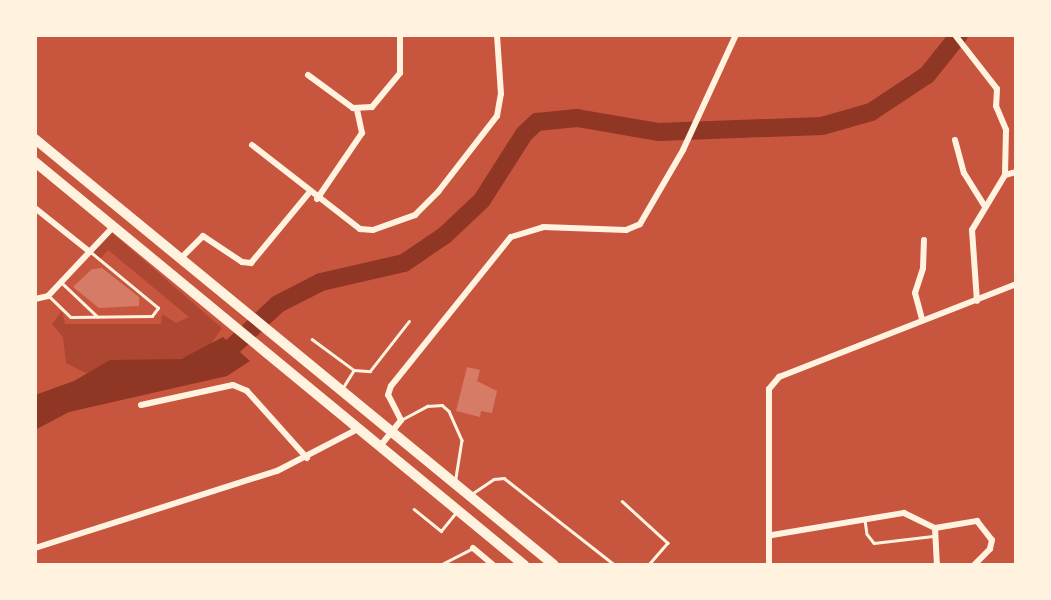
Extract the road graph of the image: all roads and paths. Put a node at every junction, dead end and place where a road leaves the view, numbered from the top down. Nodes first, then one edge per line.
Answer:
1 (400, 35) edge
2 (736, 35) edge
3 (955, 35) edge
4 (496, 36) edge
5 (308, 75) dead end
6 (357, 110) junction
7 (35, 139) edge
8 (955, 140) dead end
9 (252, 145) dead end
10 (35, 162) edge
11 (1016, 172) edge
12 (1004, 175) junction
13 (309, 193) junction
14 (109, 199) junction
15 (317, 199) junction
16 (985, 206) junction
17 (35, 208) edge
18 (138, 223) junction
19 (113, 227) junction
20 (924, 240) dead end
21 (135, 245) junction
22 (90, 252) junction
23 (181, 258) junction
24 (61, 282) junction
25 (1016, 284) edge
26 (48, 296) junction
27 (35, 299) edge
28 (977, 301) junction
29 (98, 317) junction
30 (922, 319) junction
31 (409, 321) dead end
32 (312, 339) dead end
33 (354, 370) junction
34 (341, 391) junction
35 (141, 405) dead end
36 (401, 420) junction
37 (360, 429) junction
38 (392, 432) junction
39 (382, 445) junction
40 (307, 458) junction
41 (455, 482) junction
42 (471, 495) junction
43 (622, 501) dead end
44 (414, 509) dead end
45 (459, 509) junction
46 (865, 520) junction
47 (935, 528) junction
48 (772, 535) junction
49 (938, 540) junction
50 (35, 548) edge
51 (473, 548) joint
52 (440, 565) edge
53 (492, 565) edge
54 (524, 565) edge
55 (554, 565) edge
56 (615, 565) edge
57 (649, 565) edge
58 (769, 565) edge
59 (937, 565) edge
60 (974, 565) edge

1 - 6 street
2 - 36 street
3 - 12 street
4 - 15 street
5 - 6 street
6 - 15 street
7 - 14 main road
8 - 16 street
9 - 13 street
10 - 19 main road
11 - 12 street
12 - 16 street
13 - 15 street
13 - 23 street
14 - 18 main road
14 - 19 main road
16 - 28 street
17 - 22 street
18 - 21 main road
18 - 23 main road
19 - 21 main road
19 - 22 street
20 - 30 street
21 - 37 main road
22 - 24 street
22 - 29 lane
23 - 34 main road
24 - 26 street
24 - 29 lane
25 - 28 street
26 - 27 street
26 - 29 lane
28 - 30 street
30 - 48 street
31 - 33 lane
32 - 33 lane
33 - 34 lane
34 - 38 main road
35 - 40 street
36 - 38 street
36 - 41 lane
37 - 39 main road
37 - 40 street
38 - 39 street
38 - 41 main road
39 - 45 main road
40 - 50 street
41 - 42 main road
42 - 55 main road
42 - 56 lane
43 - 57 lane
44 - 45 lane
45 - 54 main road
46 - 47 street
46 - 48 street
46 - 49 lane
47 - 49 street
47 - 60 street
48 - 58 street
49 - 59 street
51 - 52 lane
51 - 53 street

